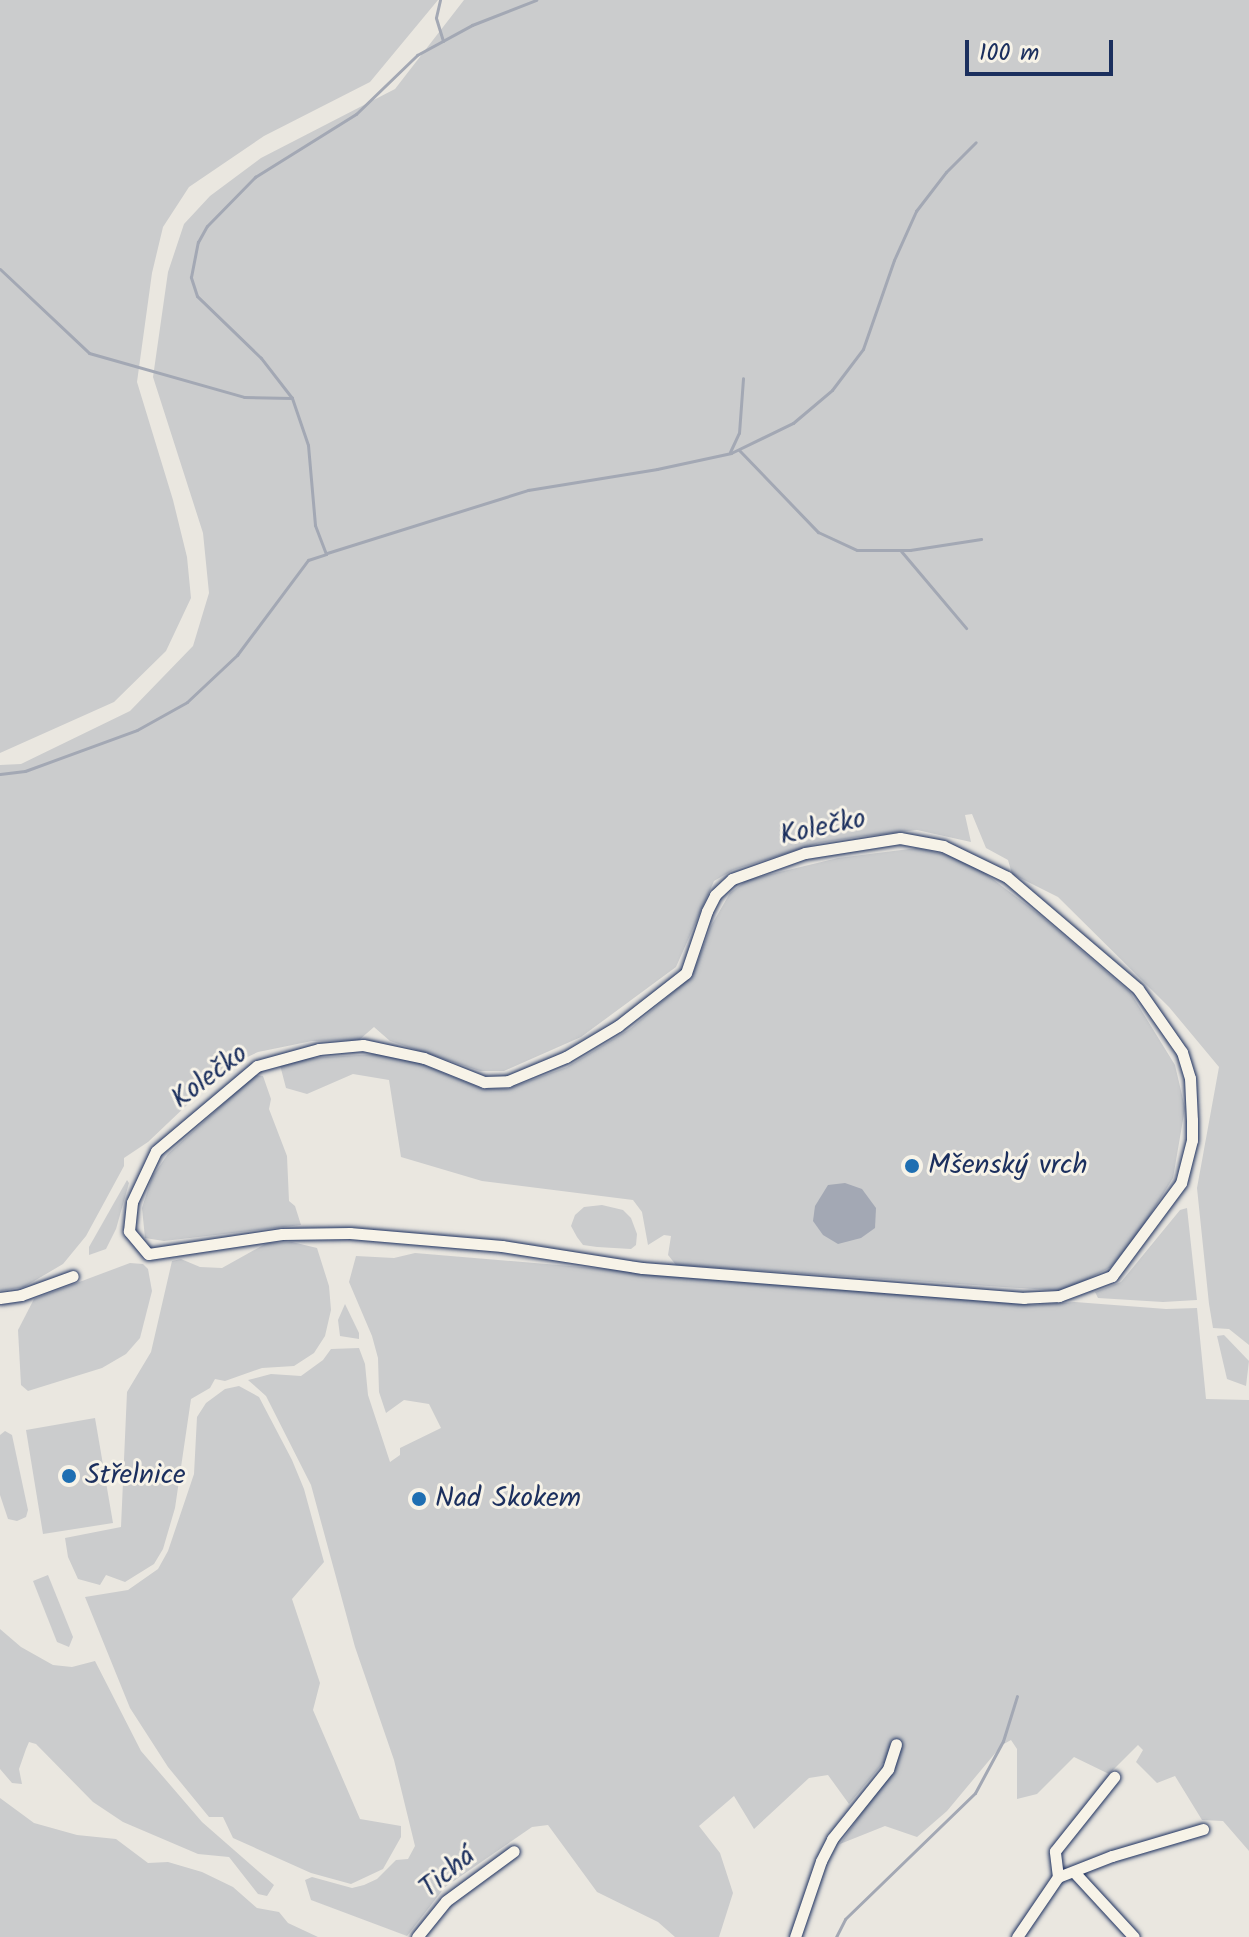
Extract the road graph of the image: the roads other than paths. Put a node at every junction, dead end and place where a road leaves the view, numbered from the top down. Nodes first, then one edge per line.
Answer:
1 (1182, 1052) joint
2 (73, 1276) dead end
3 (0, 1298) edge
4 (896, 1744) dead end
5 (1114, 1777) dead end
6 (1203, 1829) dead end
7 (514, 1851) dead end
8 (1074, 1872) junction
9 (1058, 1877) junction
10 (417, 1937) edge
11 (795, 1937) edge
12 (1017, 1937) edge
13 (1134, 1937) edge

1 - 1 street, Kolečko
2 - 3 street
4 - 11 street
5 - 9 street
6 - 8 street
7 - 10 street, Tichá
8 - 9 street
8 - 13 street
9 - 12 street

